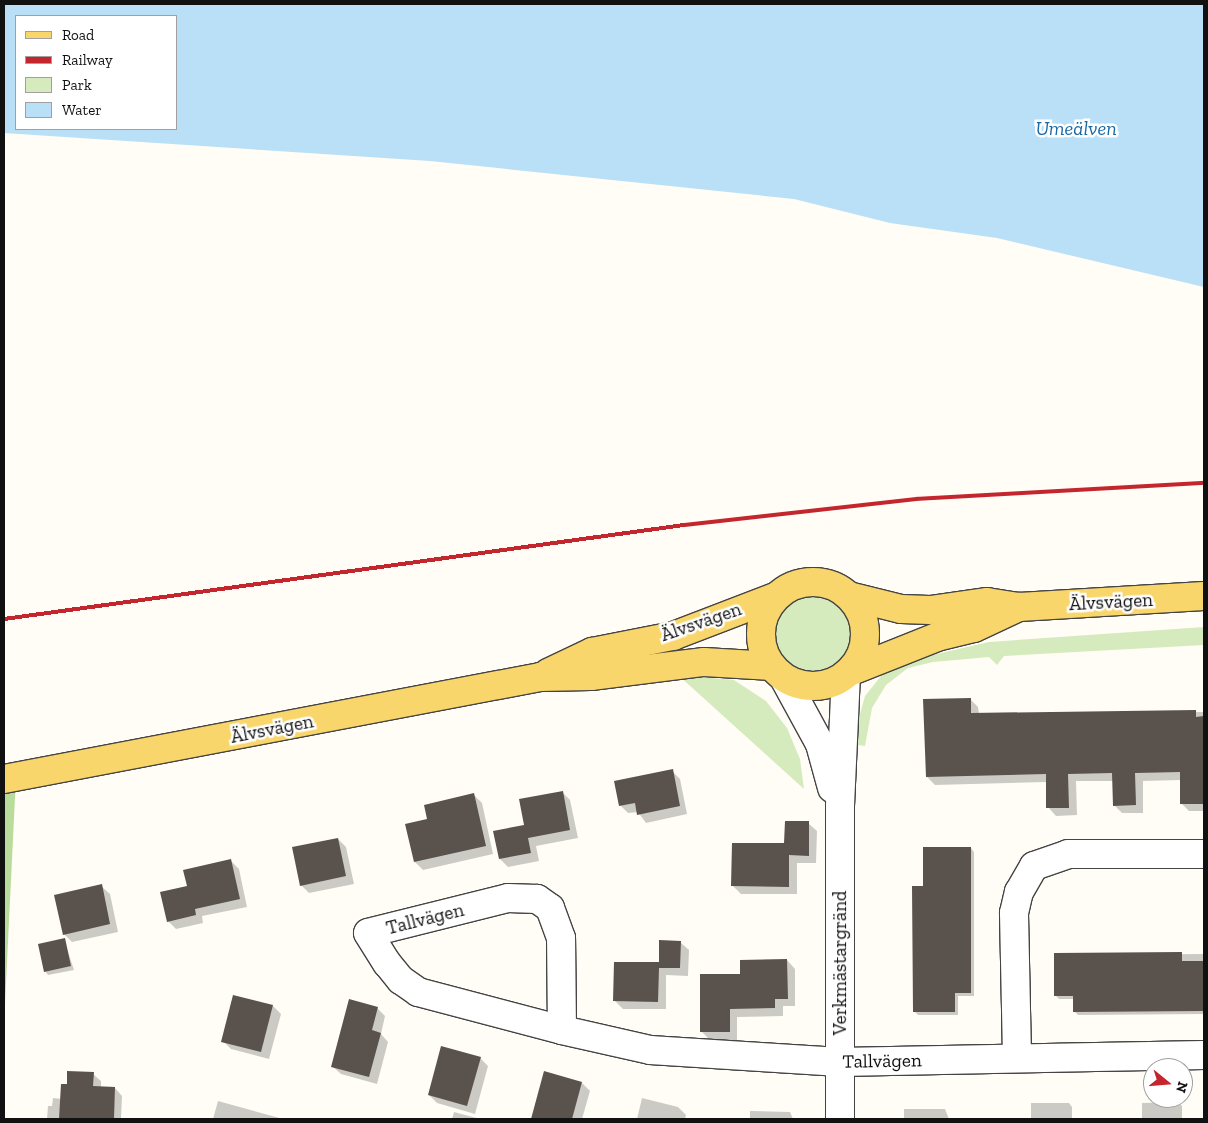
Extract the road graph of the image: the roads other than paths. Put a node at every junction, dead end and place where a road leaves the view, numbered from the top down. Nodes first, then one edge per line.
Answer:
1 (777, 596) junction
2 (848, 596) junction
3 (1204, 596) edge
4 (1019, 607) junction
5 (778, 672) junction
6 (848, 673) junction
7 (540, 677) junction
8 (4, 779) edge
9 (840, 806) junction
10 (1204, 854) edge
11 (562, 1030) junction
12 (1204, 1055) edge
13 (1018, 1057) junction
14 (840, 1062) junction
15 (840, 1119) edge

1 - 2 main road
1 - 5 main road
1 - 7 main road, Älvsvägen
2 - 4 main road, Älvsvägen
2 - 6 main road
3 - 4 main road, Älvsvägen
4 - 6 main road, Älvsvägen
5 - 6 main road
5 - 7 main road, Älvsvägen
5 - 9 street, Verkmästargränd
6 - 9 street, Verkmästargränd
7 - 8 main road, Älvsvägen
9 - 14 street, Verkmästargränd
10 - 13 street
11 - 11 street, Tallvägen
11 - 14 street, Tallvägen
12 - 13 street, Tallvägen
13 - 14 street, Tallvägen
14 - 15 street, Verkmästargränd

